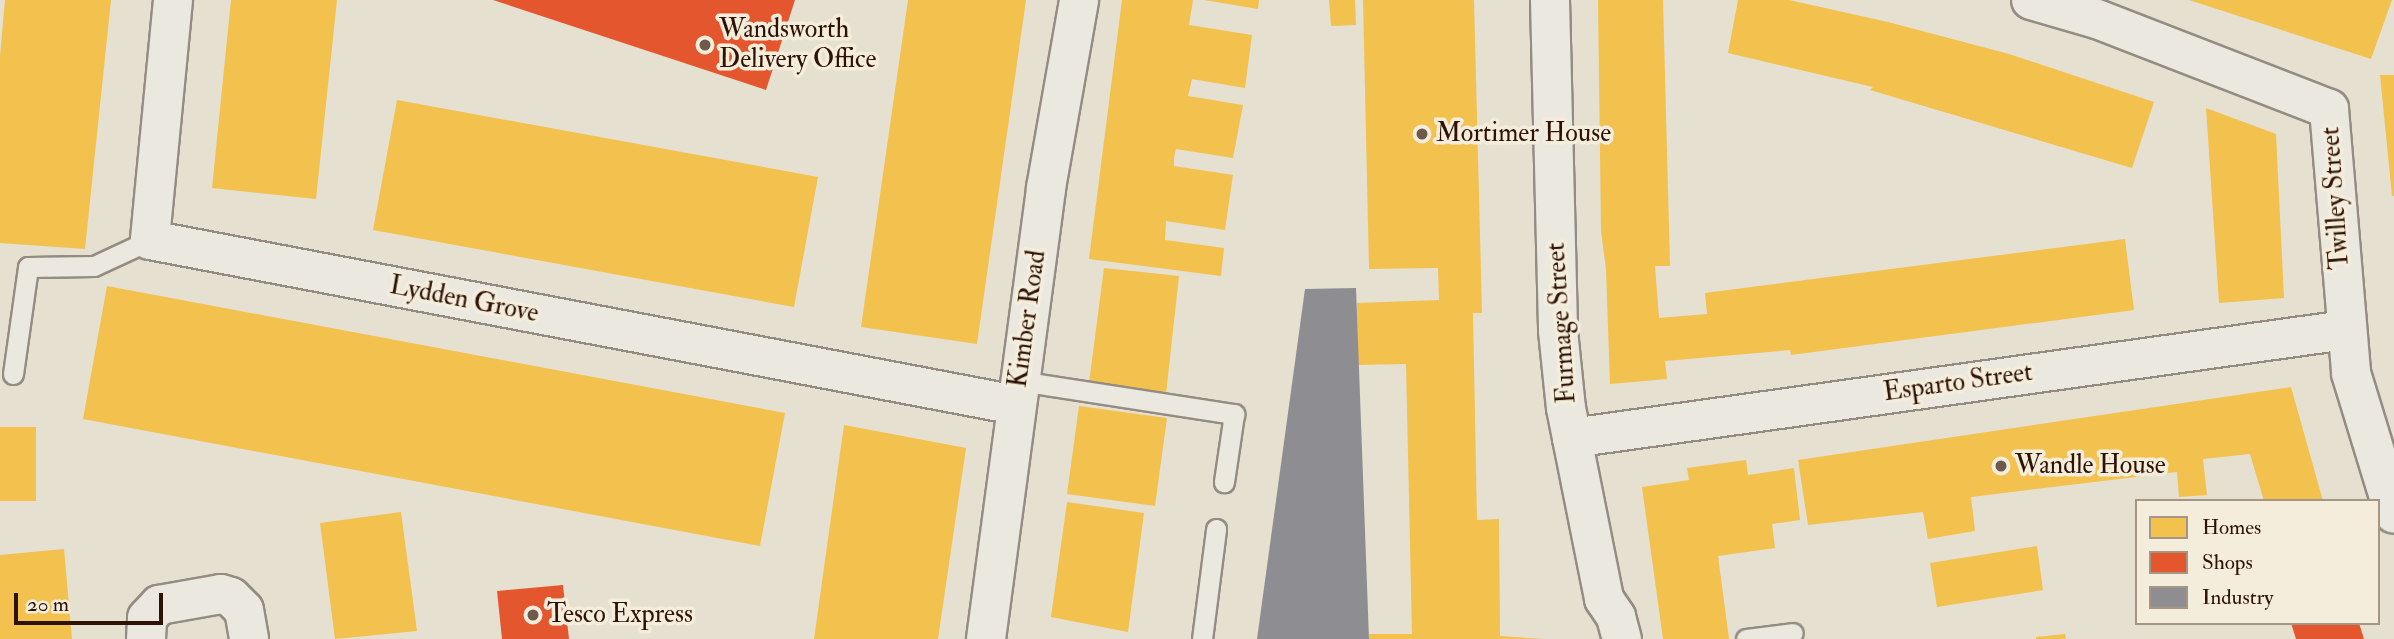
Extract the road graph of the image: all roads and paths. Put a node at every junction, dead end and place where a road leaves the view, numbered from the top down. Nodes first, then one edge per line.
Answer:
1 (173, 0) edge
2 (1079, 0) edge
3 (1550, 0) edge
4 (2031, 0) edge
5 (150, 240) junction
6 (2345, 330) junction
7 (13, 374) dead end
8 (1018, 393) junction
9 (1572, 438) junction
10 (1224, 482) dead end
11 (2394, 514) edge
12 (1216, 529) dead end
13 (1793, 633) dead end
14 (146, 639) edge
15 (249, 639) edge
16 (986, 639) edge
17 (1202, 639) edge
18 (1622, 639) edge
19 (1746, 639) edge

1 - 5 street
2 - 8 street, Kimber Road
3 - 9 street, Furmage Street
4 - 6 street, Twilley Street
5 - 7 lane
5 - 8 street, Lydden Grove
6 - 9 street, Esparto Street
6 - 11 street, Twilley Street
8 - 10 lane
8 - 16 street, Kimber Road
9 - 18 street, Furmage Street
12 - 17 lane
13 - 19 lane
14 - 15 street

